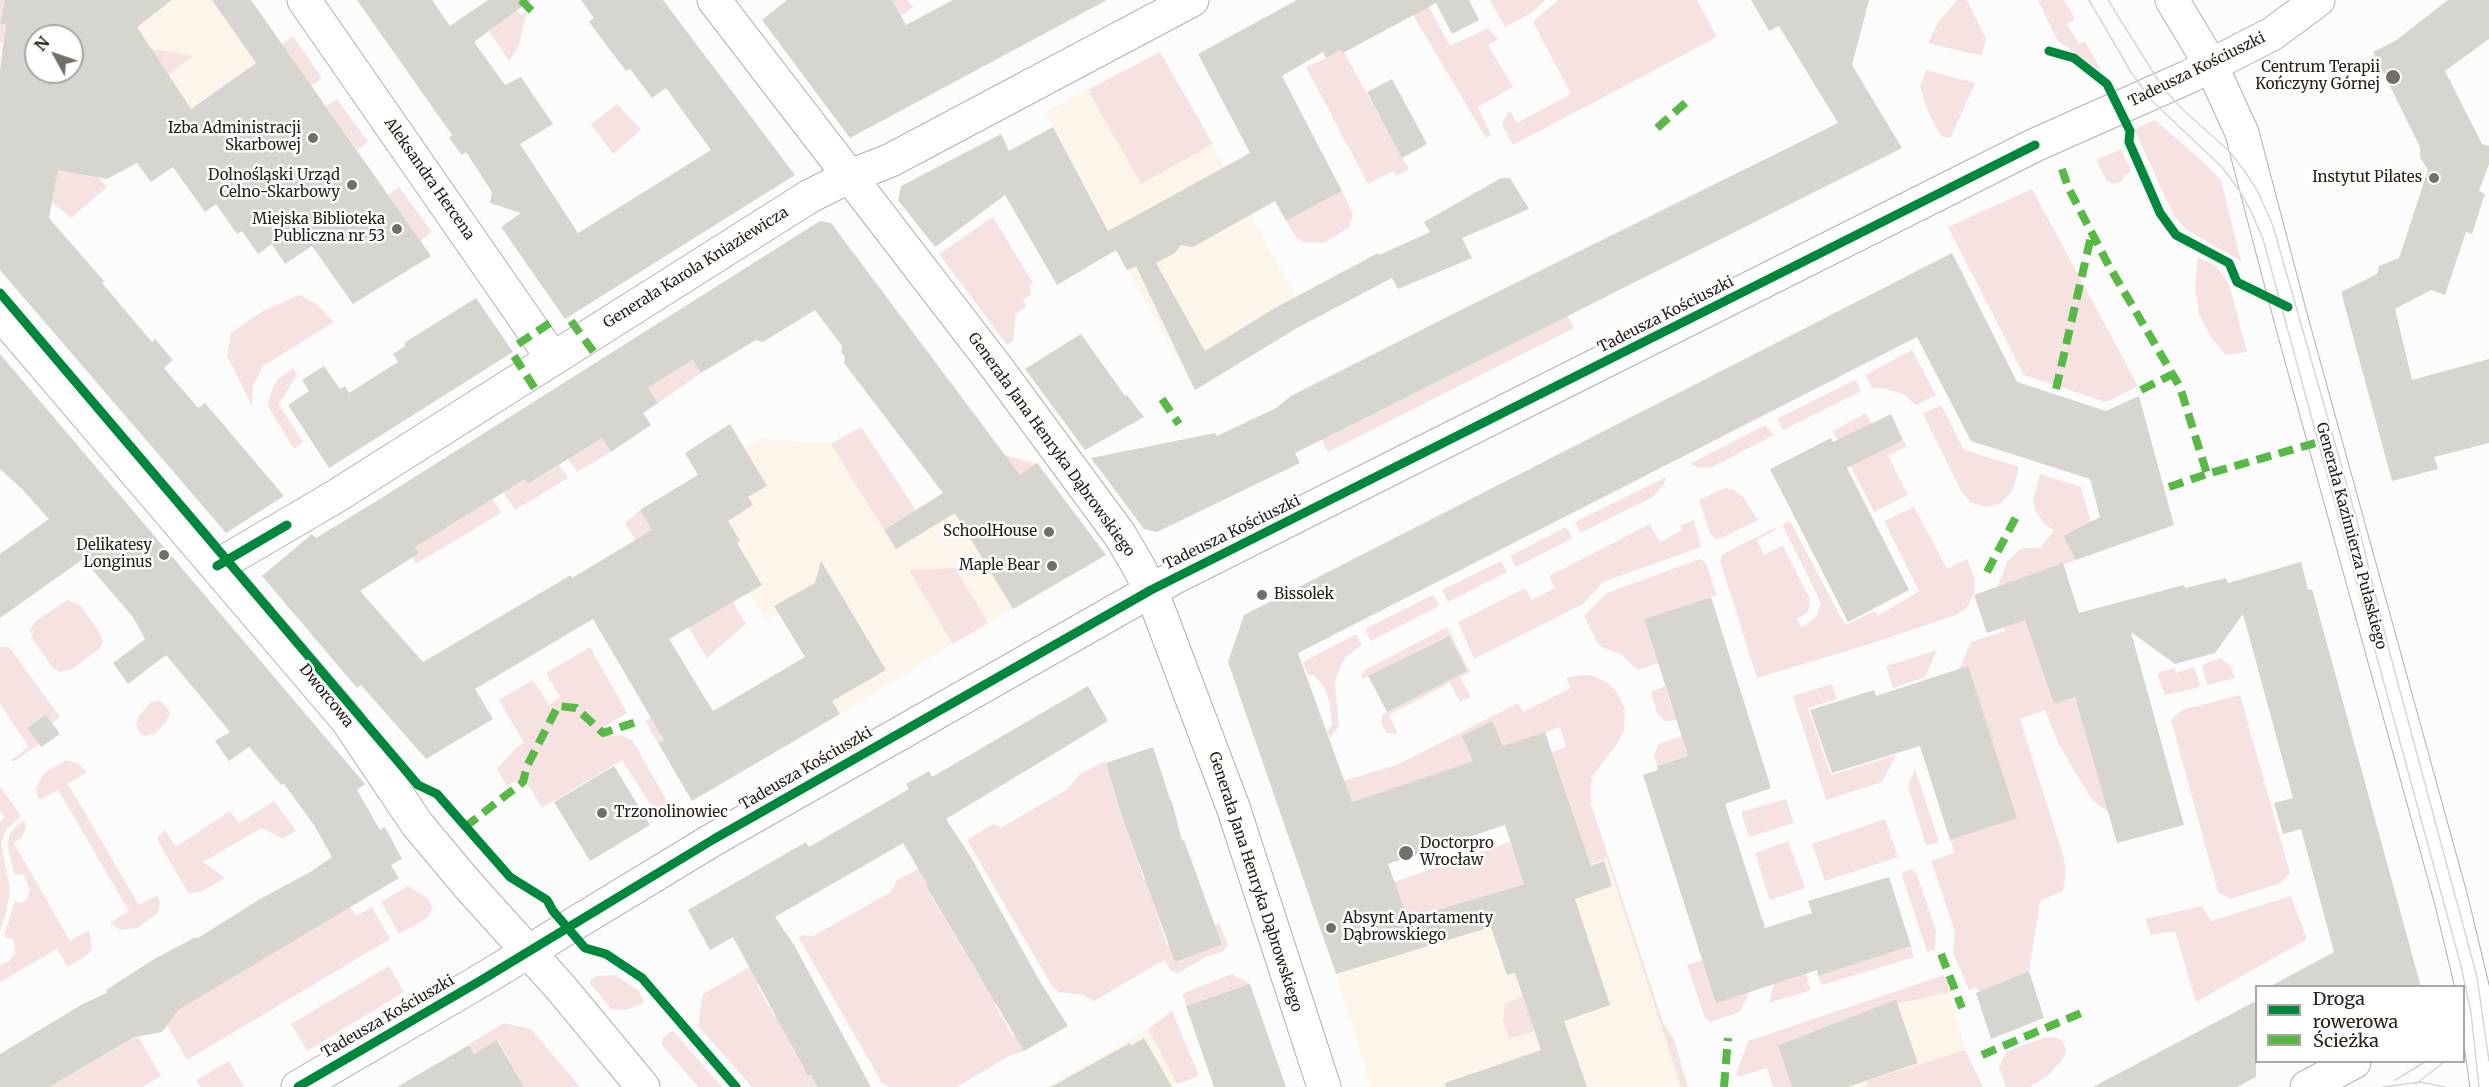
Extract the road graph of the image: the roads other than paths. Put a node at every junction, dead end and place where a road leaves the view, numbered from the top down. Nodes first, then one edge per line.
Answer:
1 (304, 0) edge
2 (714, 0) edge
3 (1192, 0) edge
4 (2172, 0) edge
5 (2318, 0) edge
6 (2211, 65) junction
7 (848, 177) junction
8 (0, 313) edge
9 (553, 359) junction
10 (217, 566) junction
11 (1151, 590) junction
12 (527, 950) junction
13 (2469, 1002) edge
14 (2352, 1063) edge
15 (298, 1087) edge
16 (643, 1087) edge
17 (1324, 1087) edge
18 (2307, 1087) edge
19 (2487, 1087) edge

1 - 9 street, Aleksandra Hercena
2 - 7 street, Generała Jana Henryka Dąbrowskiego
3 - 7 street, Generała Karola Kniaziewicza
4 - 6 street, Generała Kazimierza Pułaskiego
5 - 6 street, Tadeusza Kościuszki
6 - 11 street, Tadeusza Kościuszki
6 - 13 street, Generała Kazimierza Pułaskiego
7 - 9 street, Generała Karola Kniaziewicza
7 - 11 street, Generała Jana Henryka Dąbrowskiego
8 - 10 street, Dworcowa
9 - 10 street, Generała Karola Kniaziewicza
10 - 12 street, Dworcowa
11 - 12 street, Tadeusza Kościuszki
11 - 17 street, Generała Jana Henryka Dąbrowskiego
12 - 15 street, Tadeusza Kościuszki
12 - 16 street, Dworcowa
13 - 19 street, Generała Kazimierza Pułaskiego
14 - 18 street

